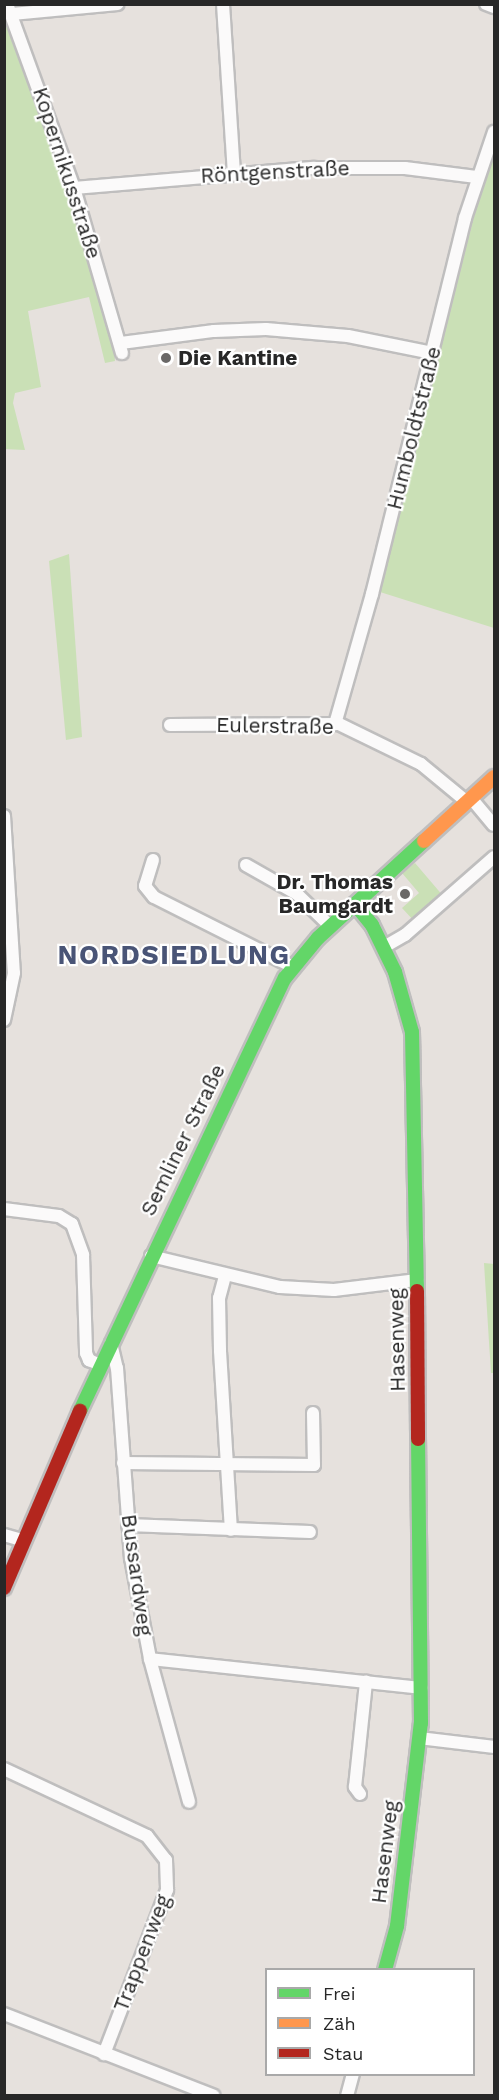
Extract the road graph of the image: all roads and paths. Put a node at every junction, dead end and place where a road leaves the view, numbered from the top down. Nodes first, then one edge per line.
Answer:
1 (118, 4) edge
2 (223, 4) edge
3 (486, 4) edge
4 (495, 7) edge
5 (9, 9) edge
6 (495, 132) edge
7 (234, 173) junction
8 (476, 177) junction
9 (74, 188) junction
10 (432, 352) junction
11 (335, 724) junction
12 (170, 725) dead end
13 (495, 777) edge
14 (469, 800) junction
15 (4, 816) edge
16 (495, 825) edge
17 (495, 858) edge
18 (153, 860) dead end
19 (246, 865) dead end
20 (355, 904) junction
21 (330, 926) junction
22 (384, 947) junction
23 (293, 968) junction
24 (4, 1020) edge
25 (4, 1209) edge
26 (151, 1256) junction
27 (225, 1276) junction
28 (417, 1280) junction
29 (111, 1343) junction
30 (100, 1365) junction
31 (313, 1413) dead end
32 (123, 1463) junction
33 (226, 1466) junction
34 (128, 1525) junction
35 (231, 1530) junction
36 (310, 1532) dead end
37 (4, 1535) edge
38 (22, 1540) junction
39 (4, 1588) edge
40 (150, 1659) junction
41 (366, 1682) junction
42 (421, 1688) junction
43 (419, 1738) junction
44 (495, 1748) edge
45 (4, 1769) edge
46 (360, 1794) dead end
47 (189, 1802) dead end
48 (386, 1968) edge
49 (4, 2014) edge
50 (104, 2054) junction
51 (352, 2076) edge
52 (214, 2096) edge
53 (347, 2096) edge

1 - 5 street
2 - 7 street
3 - 4 street
5 - 9 street, Kopernikusstraße
6 - 8 street, Humboldtstraße
7 - 8 street, Röntgenstraße
7 - 9 street, Röntgenstraße
8 - 10 street, Humboldtstraße
9 - 10 street, Kopernikusstraße
10 - 11 street, Humboldtstraße
11 - 12 street, Eulerstraße
11 - 14 street, Eulerstraße
13 - 14 street, Semliner Straße
14 - 16 street, Eulerstraße
14 - 20 street, Semliner Straße
15 - 24 street
17 - 22 street
18 - 23 street
19 - 21 street
20 - 21 street, Semliner Straße
20 - 22 street, Hasenweg
21 - 23 street, Semliner Straße
22 - 28 street, Hasenweg
23 - 26 street, Semliner Straße
25 - 30 street
26 - 27 street
26 - 29 street, Semliner Straße
27 - 28 street
27 - 33 street
28 - 42 street, Hasenweg
29 - 30 street, Semliner Straße
29 - 32 street, Bussardweg
30 - 38 street, Semliner Straße
31 - 33 street
32 - 33 street
32 - 34 street, Bussardweg
33 - 35 street
34 - 35 street
34 - 40 street, Bussardweg
35 - 36 street
37 - 38 street
38 - 39 street, Semliner Straße
40 - 41 street
40 - 47 street, Bussardweg
41 - 42 street
41 - 46 street
42 - 43 street, Hasenweg
43 - 44 street
43 - 48 street, Hasenweg
45 - 50 street, Trappenweg
49 - 50 street
50 - 52 street
51 - 53 street

